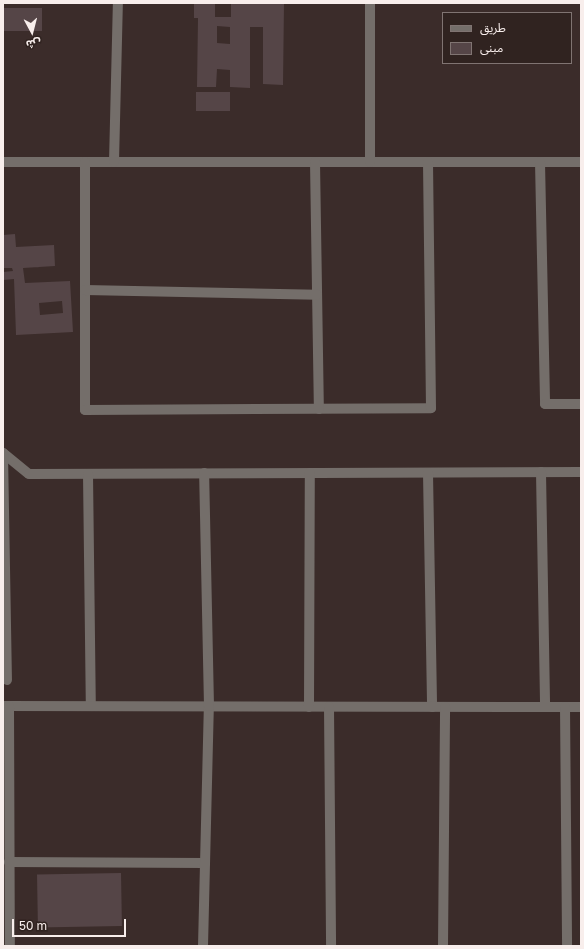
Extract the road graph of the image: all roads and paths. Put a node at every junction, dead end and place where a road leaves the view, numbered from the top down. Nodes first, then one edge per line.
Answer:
1 (118, 3) edge
2 (370, 3) edge
3 (3, 162) edge
4 (85, 162) junction
5 (114, 162) junction
6 (315, 162) junction
7 (370, 162) junction
8 (428, 162) junction
9 (540, 162) junction
10 (581, 162) edge
11 (85, 290) junction
12 (317, 294) junction
13 (581, 404) edge
14 (319, 409) junction
15 (3, 453) edge
16 (541, 472) junction
17 (581, 472) edge
18 (204, 473) junction
19 (310, 473) junction
20 (428, 473) junction
21 (88, 474) junction
22 (7, 680) dead end
23 (6, 706) edge
24 (91, 706) junction
25 (209, 706) junction
26 (309, 707) junction
27 (328, 707) junction
28 (432, 707) junction
29 (445, 707) junction
30 (545, 707) junction
31 (564, 707) junction
32 (581, 707) edge
33 (6, 835) edge
34 (9, 862) junction
35 (205, 863) junction
36 (10, 946) edge
37 (203, 946) edge
38 (331, 946) edge
39 (443, 946) edge
40 (567, 946) edge

1 - 5 street
2 - 7 street
3 - 4 street
4 - 5 street
4 - 11 street
5 - 6 street
6 - 7 street
6 - 12 street
7 - 8 street
8 - 9 street
8 - 14 street
9 - 10 street
9 - 13 street
11 - 12 street
11 - 14 street
12 - 14 street
15 - 21 street
15 - 22 street
16 - 17 street
16 - 20 street
16 - 30 street
18 - 19 street
18 - 21 street
18 - 25 street
19 - 20 street
19 - 26 street
20 - 28 street
21 - 24 street
23 - 24 street
23 - 33 street
24 - 25 street
25 - 26 street
25 - 35 street
26 - 27 street
27 - 28 street
27 - 38 street
28 - 29 street
29 - 30 street
29 - 39 street
30 - 31 street
31 - 32 street
31 - 40 street
33 - 34 street
34 - 35 street
34 - 36 street
35 - 37 street

